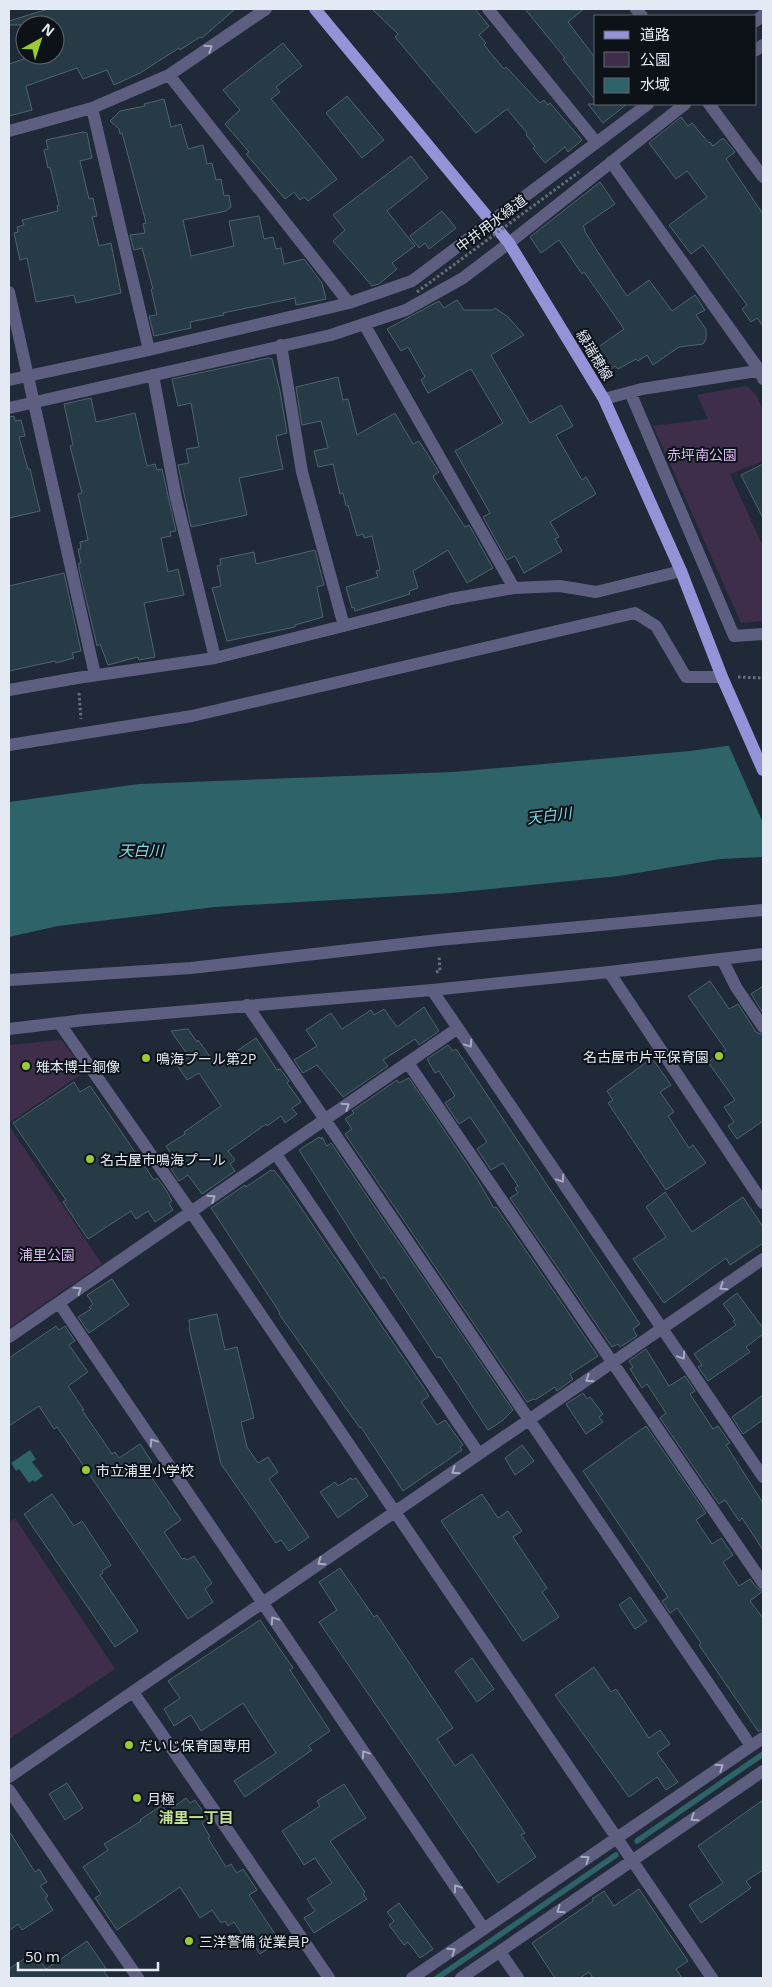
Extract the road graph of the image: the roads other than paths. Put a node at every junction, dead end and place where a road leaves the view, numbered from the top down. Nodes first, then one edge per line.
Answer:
1 (266, 9) edge
2 (315, 9) edge
3 (488, 9) edge
4 (168, 75) junction
5 (647, 105) edge
6 (684, 105) edge
7 (710, 105) edge
8 (92, 108) junction
9 (9, 131) edge
10 (596, 142) junction
11 (611, 162) junction
12 (763, 177) edge
13 (491, 220) junction
14 (510, 243) junction
15 (9, 292) edge
16 (349, 302) junction
17 (364, 324) junction
18 (281, 345) junction
19 (150, 350) junction
20 (762, 373) edge
21 (153, 375) junction
22 (28, 376) junction
23 (9, 380) edge
24 (630, 392) junction
25 (604, 399) junction
26 (35, 402) junction
27 (9, 408) edge
28 (681, 571) junction
29 (514, 588) junction
30 (344, 626) junction
31 (763, 634) edge
32 (215, 658) junction
33 (95, 675) junction
34 (725, 681) junction
35 (9, 690) edge
36 (9, 745) edge
37 (763, 770) edge
38 (763, 910) edge
39 (763, 954) edge
40 (722, 960) junction
41 (609, 972) junction
42 (9, 980) edge
43 (426, 990) junction
44 (247, 1006) junction
45 (60, 1024) junction
46 (763, 1027) edge
47 (458, 1028) junction
48 (9, 1029) edge
49 (408, 1062) junction
50 (325, 1120) junction
51 (276, 1154) junction
52 (763, 1203) edge
53 (191, 1212) junction
54 (763, 1259) edge
55 (59, 1303) junction
56 (663, 1328) junction
57 (9, 1337) edge
58 (613, 1362) junction
59 (528, 1420) junction
60 (479, 1454) junction
61 (763, 1477) edge
62 (394, 1512) junction
63 (763, 1583) edge
64 (263, 1603) junction
65 (133, 1692) junction
66 (763, 1738) edge
67 (751, 1746) junction
68 (763, 1771) edge
69 (9, 1777) edge
70 (9, 1790) edge
71 (617, 1837) junction
72 (632, 1860) junction
73 (484, 1929) junction
74 (500, 1952) junction
75 (138, 1978) edge
76 (329, 1978) edge
77 (412, 1978) edge
78 (461, 1978) edge
79 (518, 1978) edge
80 (712, 1978) edge

4 -> 1 street
2 - 13 main road, 緑瑞穂線
3 - 10 street
4 - 8 street
4 - 16 street
5 - 10 street
6 - 11 street
7 - 12 street
8 - 9 street
8 - 19 street
10 - 13 street
11 - 14 street
11 - 20 street
13 - 14 main road, 緑瑞穂線
13 - 16 street
14 - 17 street
14 - 25 main road, 緑瑞穂線
15 - 22 street
16 - 19 street
17 - 18 street
17 - 29 street
18 - 21 street
18 - 30 street
19 - 22 street
20 - 24 street
21 - 26 street
21 - 32 street
22 - 23 street
22 - 26 street
24 - 25 street
24 - 31 street
25 - 28 main road, 緑瑞穂線
26 - 27 street
26 - 33 street
28 - 29 street
28 - 34 main road, 緑瑞穂線
29 - 30 street
30 - 32 street
32 - 33 street
33 - 35 street
34 - 36 street
34 - 37 main road, 緑瑞穂線
38 - 42 street
39 - 40 street
40 - 41 street
40 - 46 street
41 - 43 street
41 - 52 street
43 - 44 street
43 - 47 street
44 - 45 street
44 - 50 street
45 - 48 street
45 - 53 street
47 - 49 street
47 -> 56 street
50 -> 49 street
49 - 58 street
50 - 51 street
50 - 59 street
53 -> 51 street
51 - 60 street
55 -> 53 street
53 - 62 street
54 -> 56 street
55 - 57 street
64 -> 55 street
56 - 58 street
56 -> 61 street
58 -> 59 street
58 - 63 street
59 - 60 street
59 - 67 street
60 -> 62 street
62 -> 64 street
62 - 71 street
64 - 65 street
73 -> 64 street
65 - 69 street
65 - 76 street
66 - 67 street
71 -> 67 street
68 -> 72 street
70 - 75 street
71 - 72 street
73 -> 71 street
72 -> 74 street
72 - 80 street
77 -> 73 street
74 - 78 street
74 - 79 street

